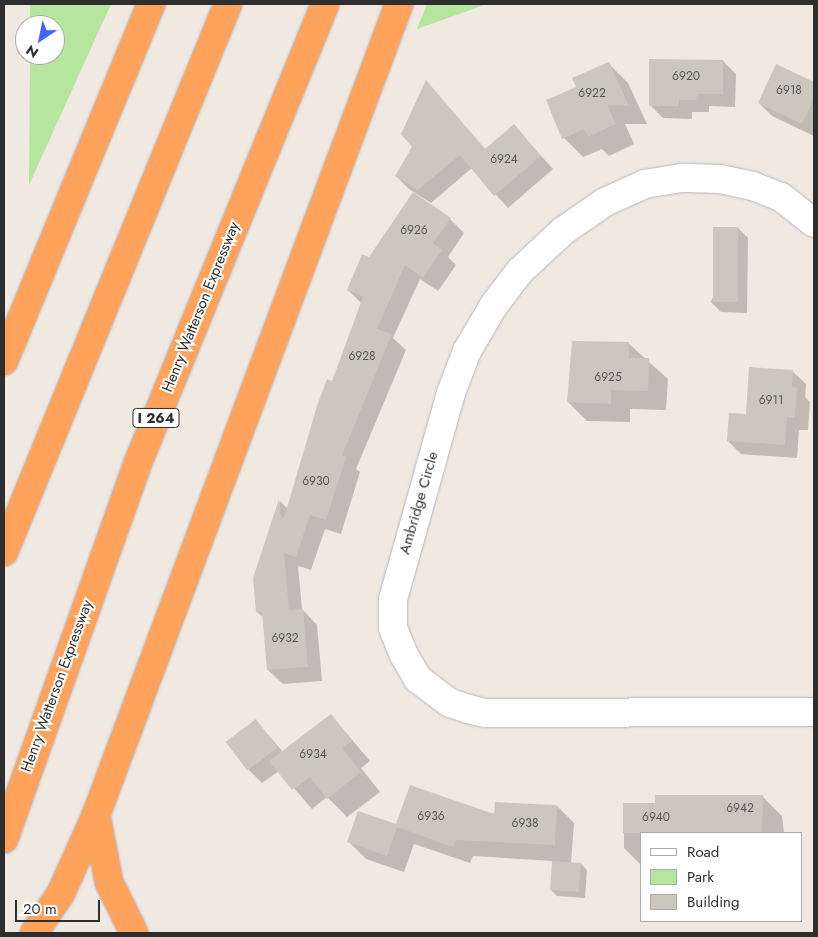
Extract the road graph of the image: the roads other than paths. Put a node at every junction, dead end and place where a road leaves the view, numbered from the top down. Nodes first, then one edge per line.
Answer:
1 (152, 4) edge
2 (228, 4) edge
3 (325, 4) edge
4 (399, 4) edge
5 (814, 224) edge
6 (4, 361) edge
7 (4, 552) edge
8 (814, 712) edge
9 (96, 815) junction
10 (4, 839) edge
11 (34, 933) edge
12 (134, 933) edge

1 - 6 highway
2 - 7 highway
3 - 10 highway, Henry Watterson Expressway / I 264
4 - 9 highway
5 - 8 street, Ambridge Circle
9 - 11 highway
9 - 12 highway

